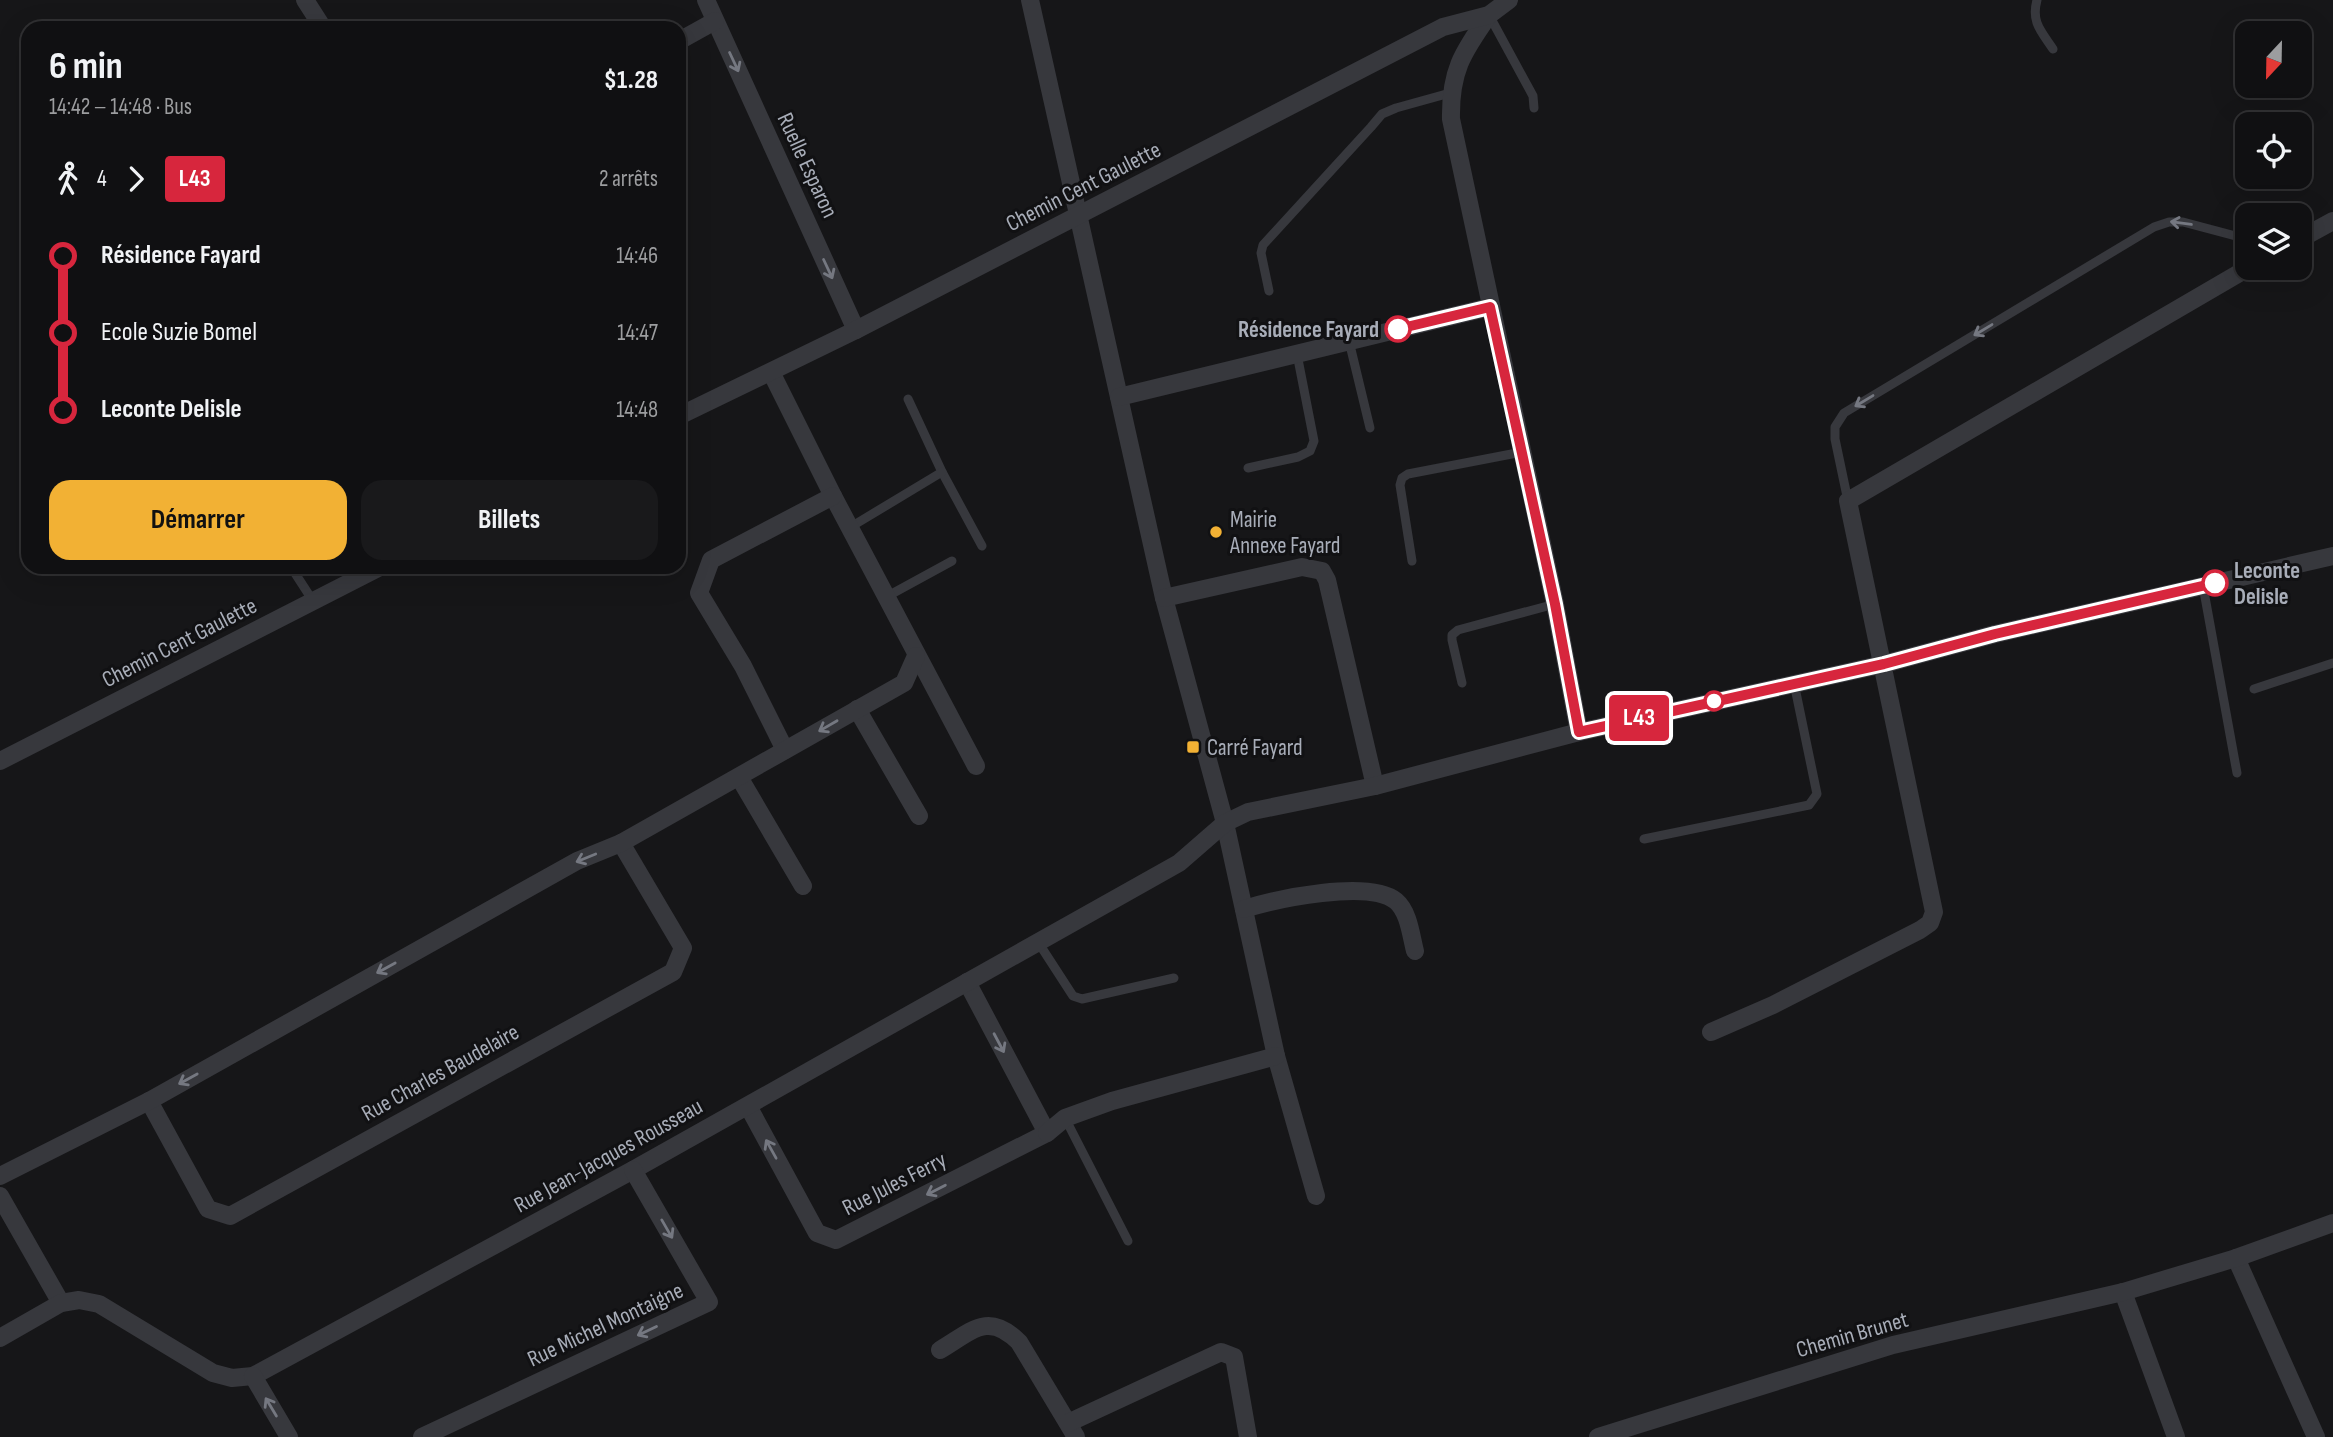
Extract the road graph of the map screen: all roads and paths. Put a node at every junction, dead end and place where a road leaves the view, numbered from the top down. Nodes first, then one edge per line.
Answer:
1 (305, 0) edge
2 (706, 0) edge
3 (1030, 0) edge
4 (1509, 0) edge
5 (2037, 0) edge
6 (1489, 15) junction
7 (318, 21) edge
8 (715, 21) junction
9 (686, 37) edge
10 (2053, 49) dead end
11 (1450, 93) junction
12 (1535, 108) dead end
13 (1077, 217) junction
14 (2333, 221) edge
15 (2312, 232) edge
16 (2235, 237) edge
17 (2235, 276) edge
18 (1269, 291) dead end
19 (1490, 307) junction
20 (856, 330) junction
21 (1349, 341) junction
22 (1297, 354) junction
23 (771, 372) junction
24 (1119, 397) junction
25 (908, 399) dead end
26 (686, 413) edge
27 (1370, 428) dead end
28 (1522, 452) junction
29 (1248, 468) dead end
30 (942, 472) junction
31 (833, 496) junction
32 (1849, 500) junction
33 (849, 528) junction
34 (982, 546) dead end
35 (2333, 556) edge
36 (952, 561) dead end
37 (1412, 561) dead end
38 (296, 574) edge
39 (366, 574) edge
40 (2203, 586) junction
41 (886, 597) junction
42 (1164, 598) junction
43 (313, 601) junction
44 (1555, 604) junction
45 (916, 656) junction
46 (2333, 663) edge
47 (1884, 664) junction
48 (1462, 683) dead end
49 (1794, 683) junction
50 (2254, 689) dead end
51 (857, 709) junction
52 (1579, 732) junction
53 (785, 750) junction
54 (0, 761) edge
55 (976, 766) dead end
56 (2237, 773) dead end
57 (739, 777) junction
58 (1375, 786) junction
59 (919, 816) dead end
60 (1225, 823) junction
61 (1644, 839) dead end
62 (621, 843) junction
63 (803, 886) dead end
64 (1244, 909) junction
65 (1038, 942) junction
66 (1415, 951) dead end
67 (1174, 978) dead end
68 (967, 982) junction
69 (1711, 1032) dead end
70 (1276, 1056) junction
71 (149, 1101) junction
72 (748, 1106) junction
73 (1065, 1118) junction
74 (1047, 1133) junction
75 (633, 1170) junction
76 (0, 1176) edge
77 (0, 1196) edge
78 (1316, 1196) dead end
79 (2333, 1223) edge
80 (1128, 1241) dead end
81 (2236, 1258) junction
82 (2123, 1292) junction
83 (61, 1303) junction
84 (0, 1338) edge
85 (940, 1350) dead end
86 (253, 1376) junction
87 (1072, 1430) edge
88 (289, 1437) edge
89 (422, 1437) edge
90 (1248, 1437) edge
91 (1598, 1437) edge
92 (2176, 1437) edge
93 (2316, 1437) edge

1 - 7 street
2 - 8 street, Ruelle Esparon
3 - 13 street
4 - 6 street, Chemin Cent Gaulette
5 - 10 lane
6 - 11 street
6 - 12 lane
6 - 13 street, Chemin Cent Gaulette
8 - 9 street
8 -> 20 street, Ruelle Esparon
11 - 18 lane
11 - 19 street
13 - 20 street, Chemin Cent Gaulette
13 - 24 street
14 - 15 street
16 -> 32 lane
17 - 32 street
19 - 21 street
19 - 28 street
20 - 23 street, Chemin Cent Gaulette
21 - 22 street
21 - 27 lane
22 - 24 street
22 - 29 lane
23 - 26 street, Chemin Cent Gaulette
23 - 31 street
24 - 42 street
25 - 30 lane
28 - 37 lane
28 - 44 street
30 - 33 lane
30 - 34 lane
31 - 33 street
31 - 53 street
32 - 47 street
33 - 41 street
35 - 40 street, Rue Jean-Jacques Rousseau
36 - 41 lane
38 - 43 lane
39 - 43 street, Chemin Cent Gaulette
40 - 47 street, Rue Jean-Jacques Rousseau
40 - 56 lane
41 - 45 street
42 - 58 street
42 - 60 street
43 - 54 street, Chemin Cent Gaulette
44 - 48 lane
44 - 52 street
45 - 51 street
45 - 55 street
46 - 50 lane
47 - 49 street, Rue Jean-Jacques Rousseau
47 - 69 street
49 - 52 street, Rue Jean-Jacques Rousseau
49 - 61 lane
51 -> 53 street
51 - 59 street
52 - 58 street, Rue Jean-Jacques Rousseau
53 - 57 street
57 - 62 street
57 - 63 street
58 - 60 street, Rue Jean-Jacques Rousseau
60 - 64 street
60 - 65 street, Rue Jean-Jacques Rousseau
62 -> 71 street
62 - 71 street, Rue Charles Baudelaire
64 - 66 street
64 - 70 street
65 - 67 lane
65 - 68 street, Rue Jean-Jacques Rousseau
68 - 72 street, Rue Jean-Jacques Rousseau
68 -> 74 street
70 - 73 street, Rue Jules Ferry
70 - 78 street
71 - 76 street
74 -> 72 street, Rue Jules Ferry
72 - 75 street, Rue Jean-Jacques Rousseau
73 - 74 street, Rue Jules Ferry
73 - 80 lane
75 - 86 street, Rue Jean-Jacques Rousseau
75 -> 89 street, Rue Michel Montaigne
77 - 83 street
79 - 81 street, Chemin Brunet
81 - 82 street, Chemin Brunet
81 - 93 street
82 - 91 street, Chemin Brunet
82 - 92 street
83 - 84 street
83 - 86 street
85 - 87 street
88 -> 86 street
87 - 90 street

